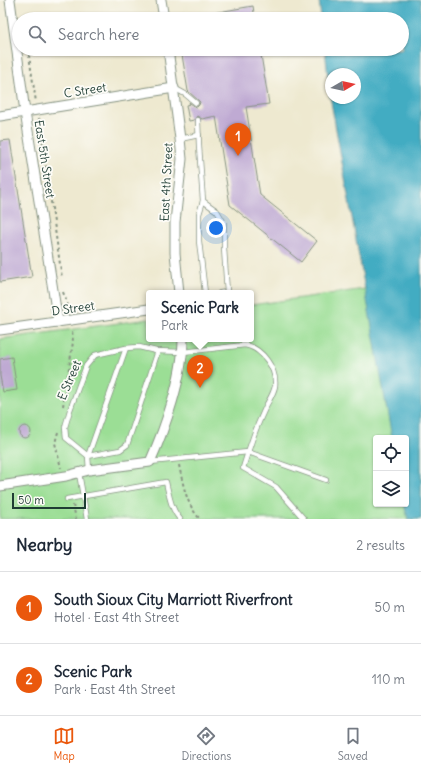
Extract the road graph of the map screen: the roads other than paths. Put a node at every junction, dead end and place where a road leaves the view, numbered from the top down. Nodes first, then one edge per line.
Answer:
1 (10, 0) edge
2 (161, 0) edge
3 (163, 12) edge
4 (12, 15) edge
5 (18, 56) edge
6 (169, 56) edge
7 (174, 88) junction
8 (196, 103) dead end
9 (25, 112) junction
10 (0, 116) edge
11 (198, 120) dead end
12 (199, 135) junction
13 (180, 139) junction
14 (203, 201) junction
15 (179, 290) edge
16 (205, 290) edge
17 (228, 290) edge
18 (146, 309) edge
19 (58, 322) junction
20 (0, 330) edge
21 (183, 342) edge
22 (126, 348) junction
23 (158, 351) junction
24 (183, 352) junction
25 (248, 452) junction
26 (88, 456) junction
27 (150, 462) junction
28 (89, 470) junction
29 (79, 473) junction
30 (326, 480) dead end
31 (0, 486) edge
32 (82, 495) junction
33 (67, 499) dead end
34 (87, 519) edge
35 (180, 519) edge
36 (304, 519) edge

1 - 4 street, East 5th Street
2 - 3 street
5 - 9 street, East 5th Street
6 - 7 street, East 4th Street
7 - 8 lane
7 - 9 street, C Street
7 - 13 street, East 4th Street
9 - 10 street, C Street
9 - 19 street, East 5th Street
11 - 12 lane
12 - 13 lane
12 - 14 lane
13 - 15 street, East 4th Street
14 - 16 lane
14 - 17 lane
18 - 19 street, D Street
19 - 20 street, D Street
21 - 24 street
22 - 23 lane, E Street
22 - 26 lane
22 - 26 lane, E Street
23 - 24 lane, E Street
23 - 26 lane
24 - 25 lane, E Street
24 - 27 street
25 - 27 lane
25 - 30 lane
25 - 36 lane, E Street
26 - 28 lane
27 - 28 street
28 - 29 street
29 - 31 street
29 - 32 lane
32 - 33 lane
32 - 34 lane
32 - 35 lane

